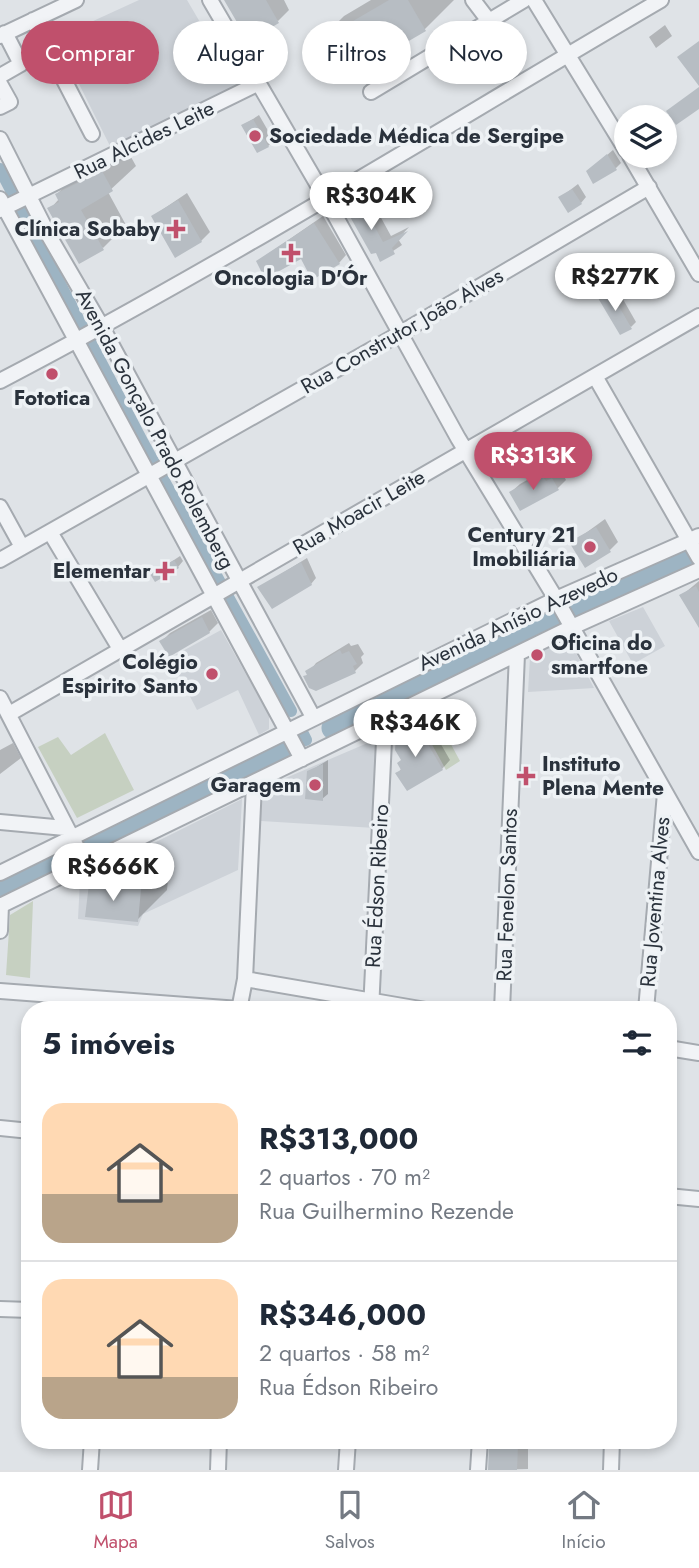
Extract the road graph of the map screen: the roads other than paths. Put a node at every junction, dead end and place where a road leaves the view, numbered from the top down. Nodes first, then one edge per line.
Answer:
1 (76, 0) edge
2 (211, 0) edge
3 (472, 0) edge
4 (524, 0) edge
5 (534, 0) edge
6 (661, 0) edge
7 (33, 20) junction
8 (223, 21) edge
9 (489, 21) joint
10 (2, 34) edge
11 (566, 55) junction
12 (425, 60) edge
13 (0, 76) edge
14 (0, 84) edge
15 (257, 84) edge
16 (260, 84) edge
17 (371, 92) dead end
18 (0, 107) edge
19 (614, 131) edge
20 (92, 134) dead end
21 (0, 139) edge
22 (637, 168) edge
23 (649, 187) junction
24 (27, 196) junction
25 (326, 199) junction
26 (3, 206) edge
27 (699, 274) edge
28 (699, 316) edge
29 (99, 329) junction
30 (399, 334) junction
31 (80, 339) junction
32 (596, 377) junction
33 (0, 381) edge
34 (466, 450) junction
35 (161, 468) junction
36 (0, 507) edge
37 (50, 531) junction
38 (695, 545) edge
39 (22, 547) junction
40 (0, 560) edge
41 (699, 570) edge
42 (226, 588) junction
43 (557, 601) junction
44 (570, 624) junction
45 (120, 649) junction
46 (517, 654) junction
47 (0, 698) edge
48 (9, 714) junction
49 (313, 717) junction
50 (384, 720) junction
51 (286, 731) junction
52 (302, 759) junction
53 (254, 784) junction
54 (665, 793) junction
55 (0, 822) edge
56 (75, 846) junction
57 (699, 852) edge
58 (0, 873) edge
59 (1, 906) edge
60 (0, 931) edge
61 (245, 979) junction
62 (0, 990) edge
63 (138, 1001) edge
64 (241, 1001) edge
65 (348, 1001) edge
66 (371, 1001) edge
67 (502, 1001) edge
68 (647, 1001) edge
69 (677, 1049) edge
70 (699, 1053) edge
71 (0, 1128) edge
72 (21, 1130) edge
73 (677, 1197) edge
74 (699, 1199) edge
75 (0, 1309) edge
76 (21, 1310) edge
77 (91, 1449) edge
78 (219, 1449) edge
79 (347, 1449) edge
80 (479, 1449) edge
81 (612, 1449) edge
82 (90, 1470) edge
83 (218, 1470) edge
84 (346, 1470) edge
85 (478, 1470) edge
86 (611, 1470) edge

1 - 7 street
2 - 8 street
3 - 9 street
4 - 9 street
5 - 11 street
6 - 11 street
7 - 10 street
7 - 20 street
10 - 13 street
11 - 19 street
11 - 25 street
12 - 17 street
14 - 18 street
15 - 24 street, Rua Alcides Leite
16 - 25 street
21 - 24 street, Avenida Gonçalo Prado Rolemberg
22 - 23 street
23 - 27 street
23 - 30 street, Rua Construtor João Alves
24 - 26 street, Rua Alcides Leite
24 - 29 street, Avenida Gonçalo Prado Rolemberg
25 - 29 street
25 - 30 street
26 - 31 street, Avenida Gonçalo Prado Rolemberg
28 - 32 street, Rua Moacir Leite
29 - 31 street
29 - 35 street, Avenida Gonçalo Prado Rolemberg
30 - 34 street
30 - 35 street, Rua Construtor João Alves
31 - 33 street
31 - 35 street, Avenida Gonçalo Prado Rolemberg
32 - 34 street, Rua Moacir Leite
32 - 38 street
34 - 42 street, Rua Moacir Leite
34 - 43 street
35 - 37 street, Rua Construtor João Alves
35 - 42 street, Avenida Gonçalo Prado Rolemberg
35 - 42 street, Avenida Gonçalo Prado Rolemberg
36 - 39 street
37 - 39 street, Rua Construtor João Alves
37 - 45 street
38 - 43 street, Avenida Anísio Azevedo
39 - 40 street, Rua Construtor João Alves
41 - 44 street, Avenida Anísio Azevedo
42 - 45 street, Rua Moacir Leite
42 - 49 street, Avenida Gonçalo Prado Rolemberg
42 - 51 street, Avenida Gonçalo Prado Rolemberg
43 - 44 street
43 - 49 street, Avenida Anísio Azevedo
44 - 46 street, Avenida Anísio Azevedo
44 - 54 street
45 - 48 street, Rua Moacir Leite
46 - 50 street, Avenida Anísio Azevedo
46 - 67 street, Rua Fenelon Santos
47 - 48 street
48 - 56 street
49 - 51 street, Avenida Anísio Azevedo
50 - 52 street, Avenida Anísio Azevedo
50 - 66 street, Rua Édson Ribeiro
51 - 52 street, Avenida Gonçalo Prado Rolemberg
51 - 56 street, Avenida Anísio Azevedo
52 - 53 street, Avenida Anísio Azevedo
53 - 56 street, Avenida Anísio Azevedo
53 - 61 street
54 - 57 street
54 - 68 street, Rua Joventina Alves
55 - 56 street
56 - 58 street, Avenida Anísio Azevedo
56 - 59 street, Avenida Anísio Azevedo
59 - 60 street
61 - 64 street
61 - 65 street
62 - 63 street
69 - 70 street
71 - 72 street
73 - 74 street
75 - 76 street
77 - 82 street
78 - 83 street
79 - 84 street
80 - 85 street
81 - 86 street

